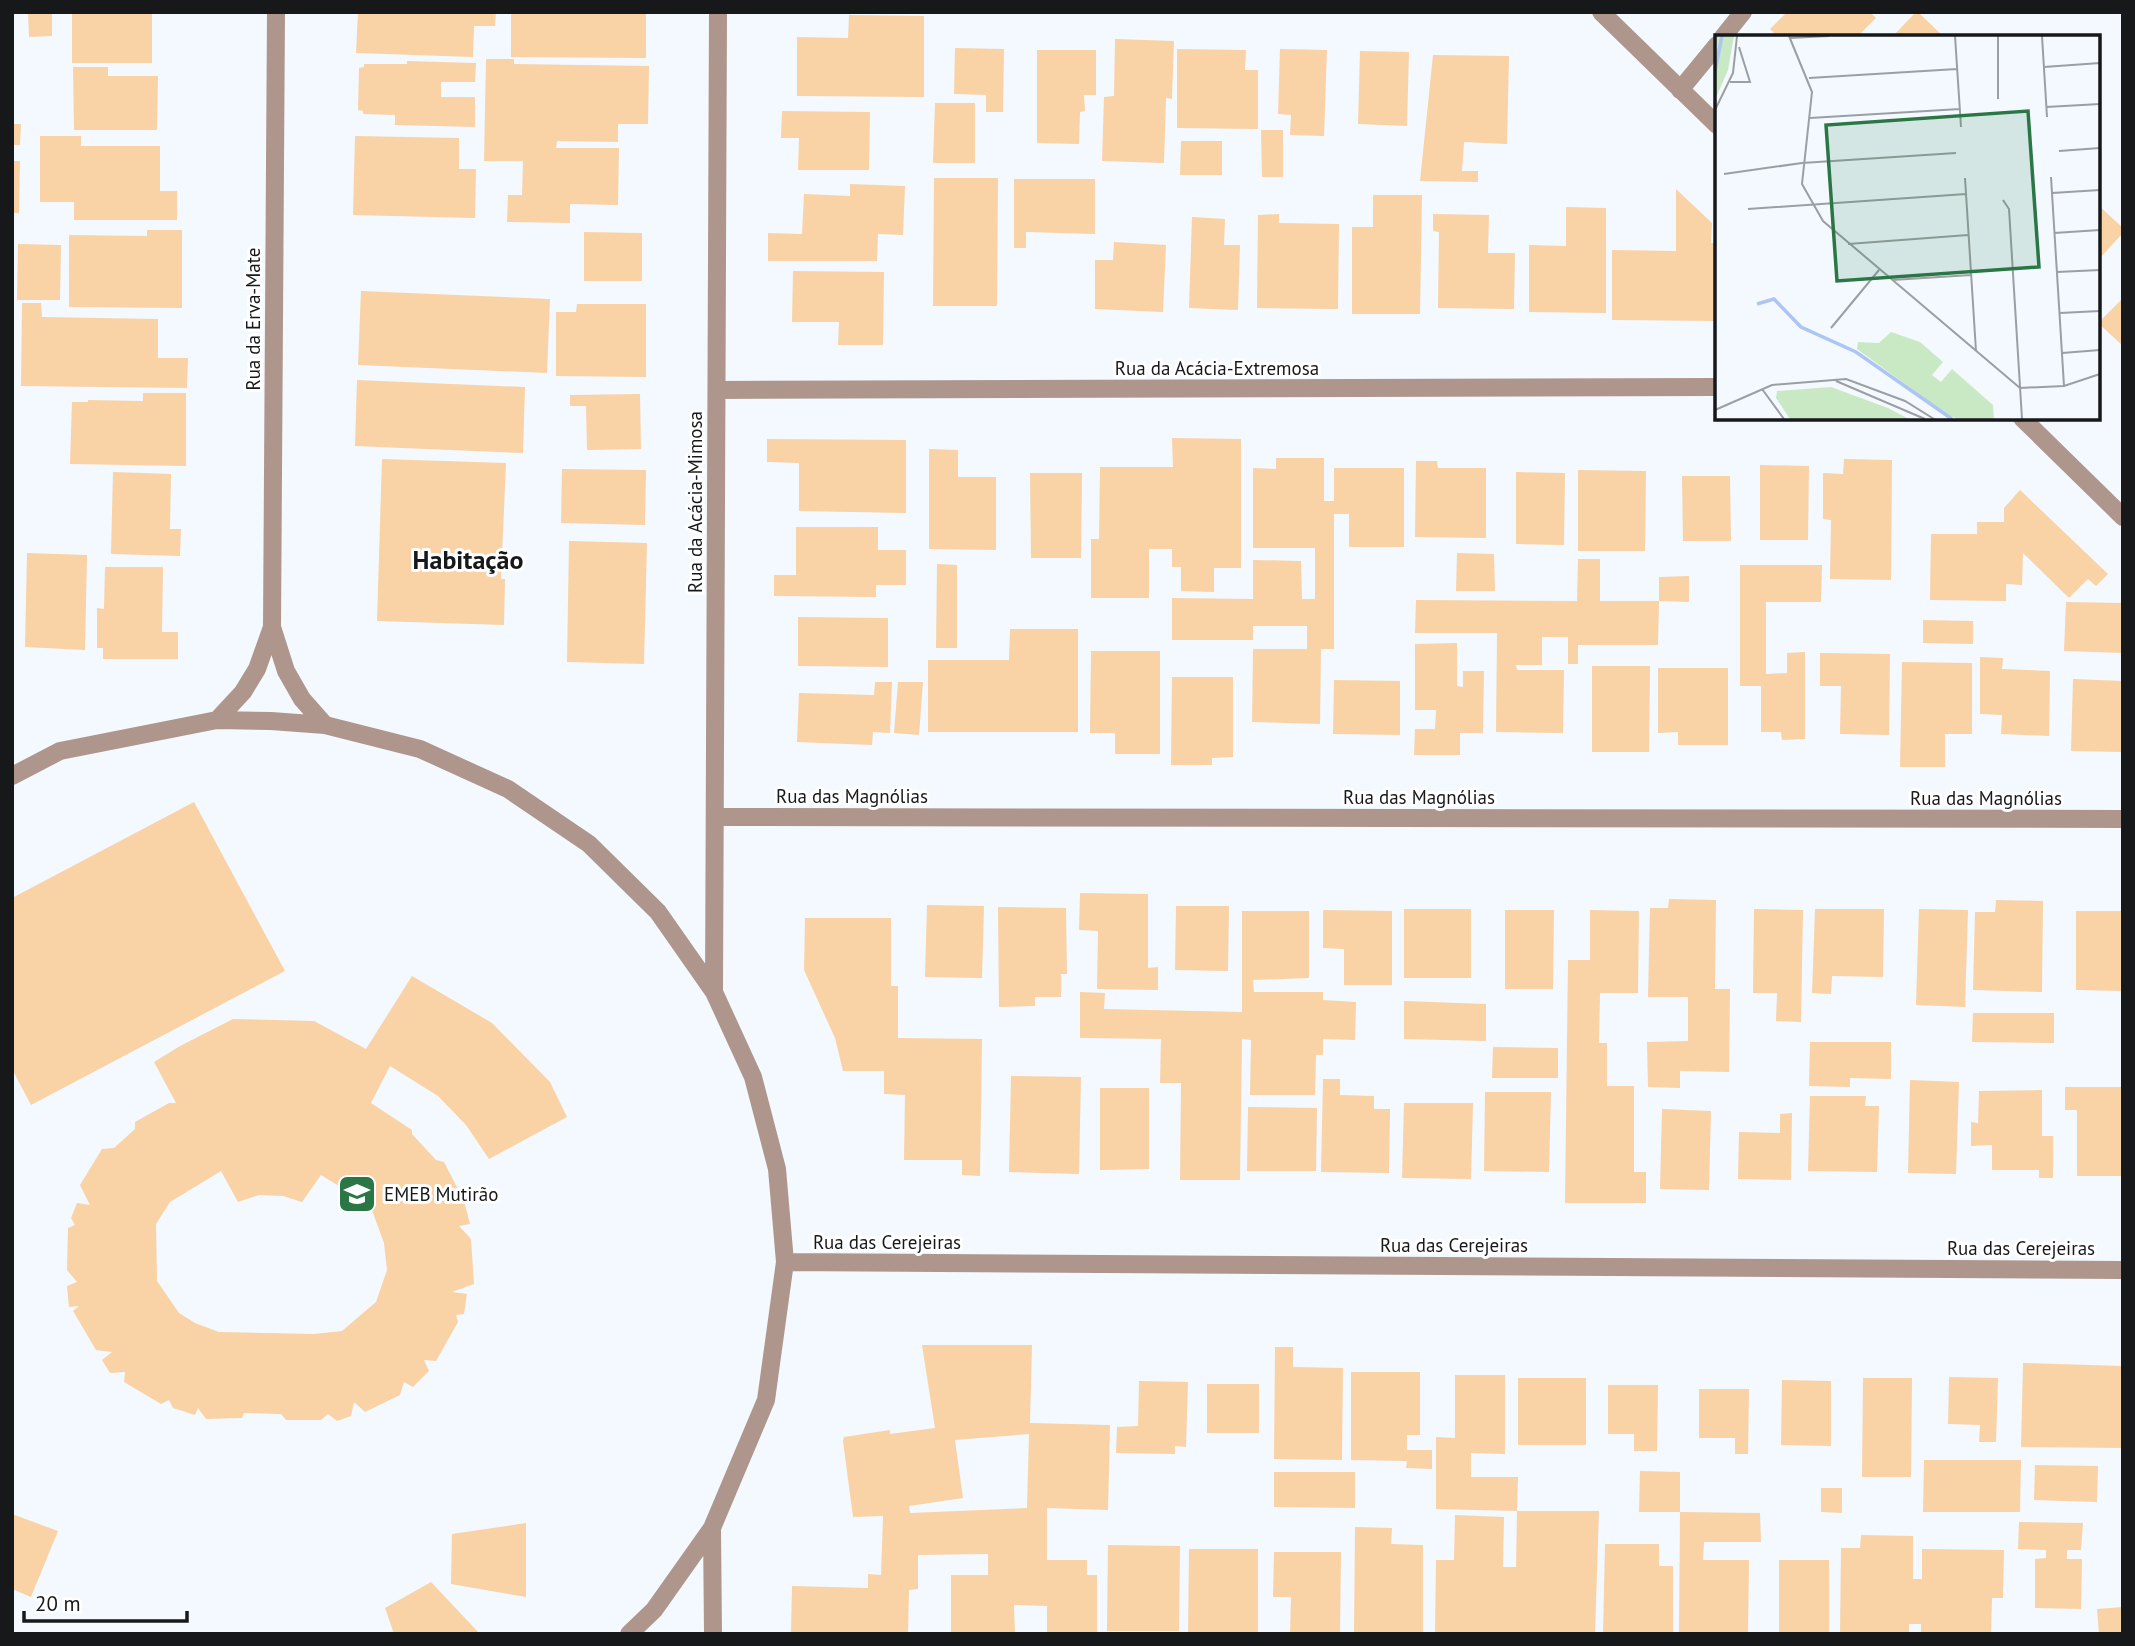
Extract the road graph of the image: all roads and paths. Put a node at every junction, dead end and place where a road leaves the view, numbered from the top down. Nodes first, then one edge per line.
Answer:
1 (276, 12) edge
2 (718, 12) edge
3 (1601, 12) edge
4 (1743, 12) edge
5 (1725, 35) edge
6 (1715, 47) edge
7 (1680, 90) junction
8 (1715, 123) edge
9 (1715, 387) edge
10 (716, 390) junction
11 (2024, 420) edge
12 (2123, 517) edge
13 (272, 627) junction
14 (217, 720) junction
15 (325, 725) junction
16 (12, 776) edge
17 (716, 817) junction
18 (2123, 819) edge
19 (714, 992) junction
20 (785, 1262) junction
21 (2123, 1270) edge
22 (712, 1528) junction
23 (629, 1634) edge
24 (713, 1634) edge

1 - 13 street, Rua da Erva-Mate
2 - 10 street, Rua da Acácia-Mimosa
3 - 7 street
4 - 5 street
6 - 7 street
7 - 8 street
9 - 10 street, Rua da Acácia-Extremosa
10 - 17 street, Rua da Acácia-Mimosa
11 - 12 street
13 - 14 street, Rua da Erva-Mate
13 - 15 street, Rua da Erva-Mate
14 - 15 street
14 - 16 street
15 - 19 street
17 - 18 street, Rua das Magnólias
17 - 19 street, Rua da Acácia-Mimosa
19 - 20 street
20 - 21 street, Rua das Cerejeiras
20 - 22 street
22 - 23 street
22 - 24 street

